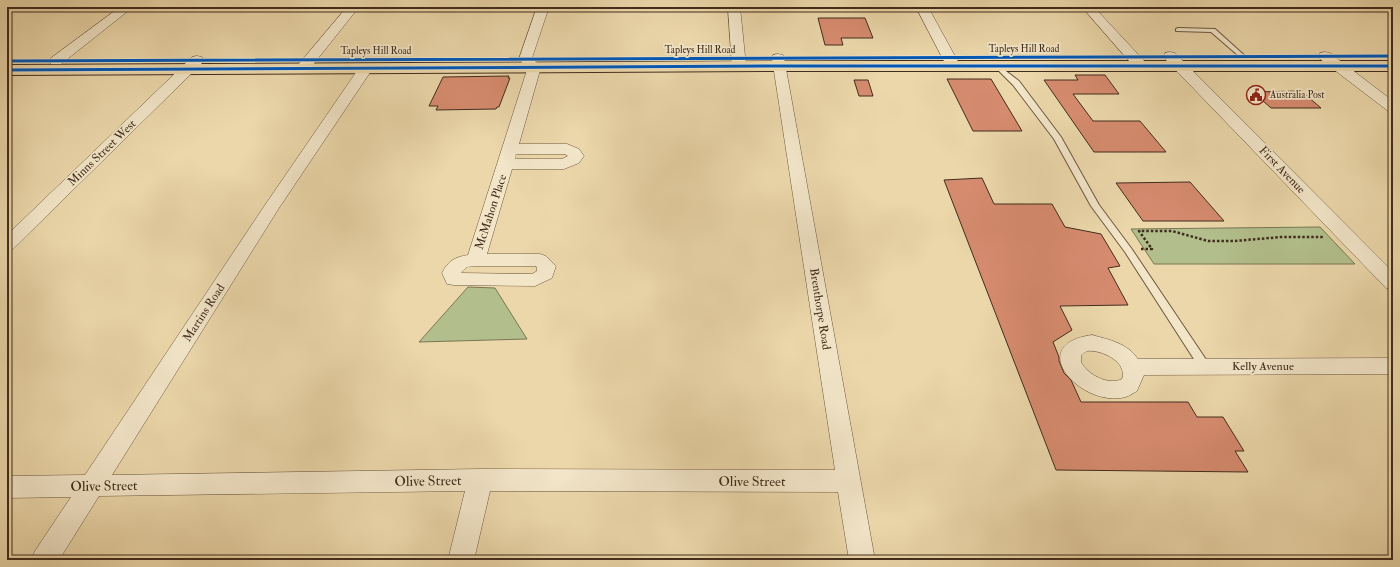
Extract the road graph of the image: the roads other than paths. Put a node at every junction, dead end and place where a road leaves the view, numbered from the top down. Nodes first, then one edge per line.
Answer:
1 (127, 7) edge
2 (353, 7) edge
3 (543, 7) edge
4 (734, 7) edge
5 (922, 7) edge
6 (1088, 7) edge
7 (1178, 30) dead end
8 (1242, 56) junction
9 (1325, 56) junction
10 (1393, 56) edge
11 (7, 61) edge
12 (56, 61) junction
13 (1175, 61) junction
14 (739, 62) junction
15 (779, 62) junction
16 (951, 62) junction
17 (1138, 62) junction
18 (529, 63) junction
19 (307, 64) junction
20 (192, 65) junction
21 (1337, 66) junction
22 (1393, 66) edge
23 (998, 67) junction
24 (366, 68) junction
25 (7, 70) edge
26 (1393, 108) edge
27 (7, 245) edge
28 (476, 260) dead end
29 (1387, 270) edge
30 (1393, 283) edge
31 (1393, 366) edge
32 (1133, 367) dead end
33 (1205, 367) junction
34 (480, 480) junction
35 (849, 481) junction
36 (92, 486) junction
37 (7, 487) edge
38 (44, 560) edge
39 (461, 560) edge
40 (862, 560) edge

1 - 12 street
2 - 19 street
3 - 18 street, McMahon Place
4 - 14 street
5 - 16 street
6 - 17 street
7 - 8 lane
8 - 9 main road, Tapleys Hill Road
8 - 13 main road, Tapleys Hill Road
9 - 10 main road, Tapleys Hill Road
9 - 21 street
11 - 12 main road, Tapleys Hill Road
12 - 20 main road, Tapleys Hill Road
13 - 17 main road, Tapleys Hill Road
13 - 21 main road, Tapleys Hill Road
13 - 29 street, First Avenue
14 - 15 main road, Tapleys Hill Road
14 - 18 main road, Tapleys Hill Road
15 - 16 main road, Tapleys Hill Road
15 - 35 street, Brenthorpe Road
16 - 17 main road, Tapleys Hill Road
16 - 23 main road, Tapleys Hill Road
17 - 23 main road, Tapleys Hill Road
18 - 19 main road, Tapleys Hill Road
18 - 24 main road, Tapleys Hill Road
18 - 28 street, McMahon Place
19 - 20 main road, Tapleys Hill Road
19 - 24 main road, Tapleys Hill Road
20 - 25 main road, Tapleys Hill Road
20 - 27 street, Minns Street West
21 - 22 main road, Tapleys Hill Road
21 - 26 street
23 - 33 lane
24 - 36 street, Martins Road
29 - 30 street, First Avenue
31 - 33 street, Kelly Avenue
32 - 33 street, Kelly Avenue
34 - 35 street, Olive Street
34 - 36 street, Olive Street
34 - 39 street
35 - 40 street, Brenthorpe Road
36 - 37 street, Olive Street
36 - 38 street, Martins Road

